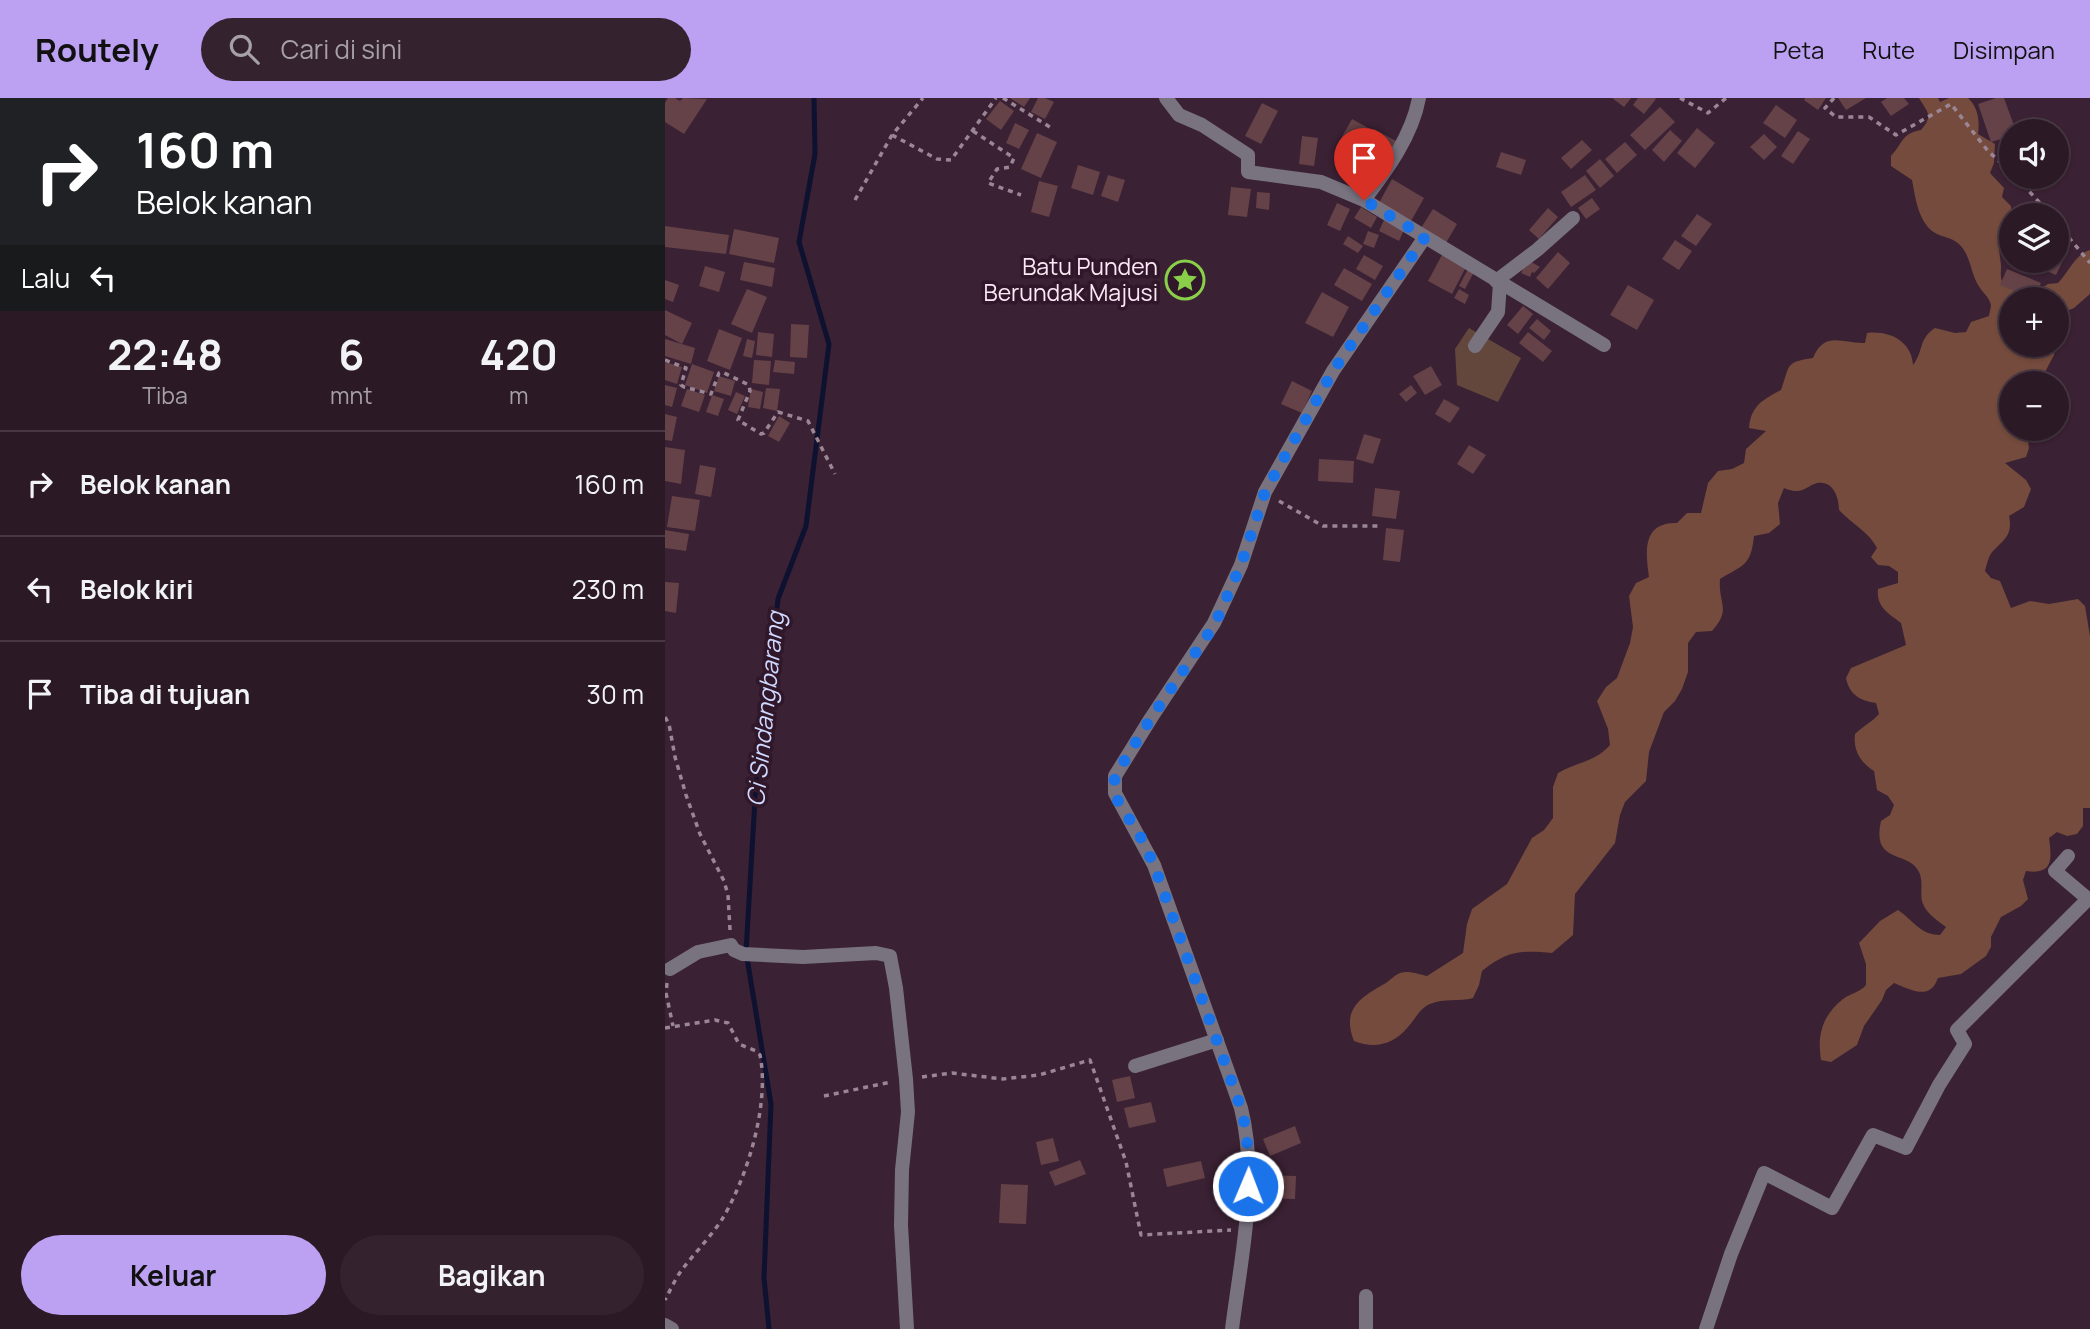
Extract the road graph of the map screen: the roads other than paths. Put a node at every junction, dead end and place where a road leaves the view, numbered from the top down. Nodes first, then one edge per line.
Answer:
1 (1166, 98) edge
2 (1419, 98) edge
3 (1364, 200) junction
4 (1573, 218) dead end
5 (1425, 237) junction
6 (1498, 282) junction
7 (1604, 345) dead end
8 (1475, 346) dead end
9 (2068, 856) dead end
10 (670, 970) road end
11 (1217, 1040) junction
12 (1135, 1066) dead end
13 (1366, 1296) dead end
14 (908, 1329) edge
15 (1232, 1329) edge
16 (1366, 1329) edge
17 (1706, 1329) edge

1 - 3 street
2 - 3 street
3 - 5 street
4 - 6 street
5 - 6 street
5 - 11 street
6 - 7 street
6 - 8 street
9 - 17 street
10 - 14 street
11 - 12 street
11 - 15 street
13 - 16 street

